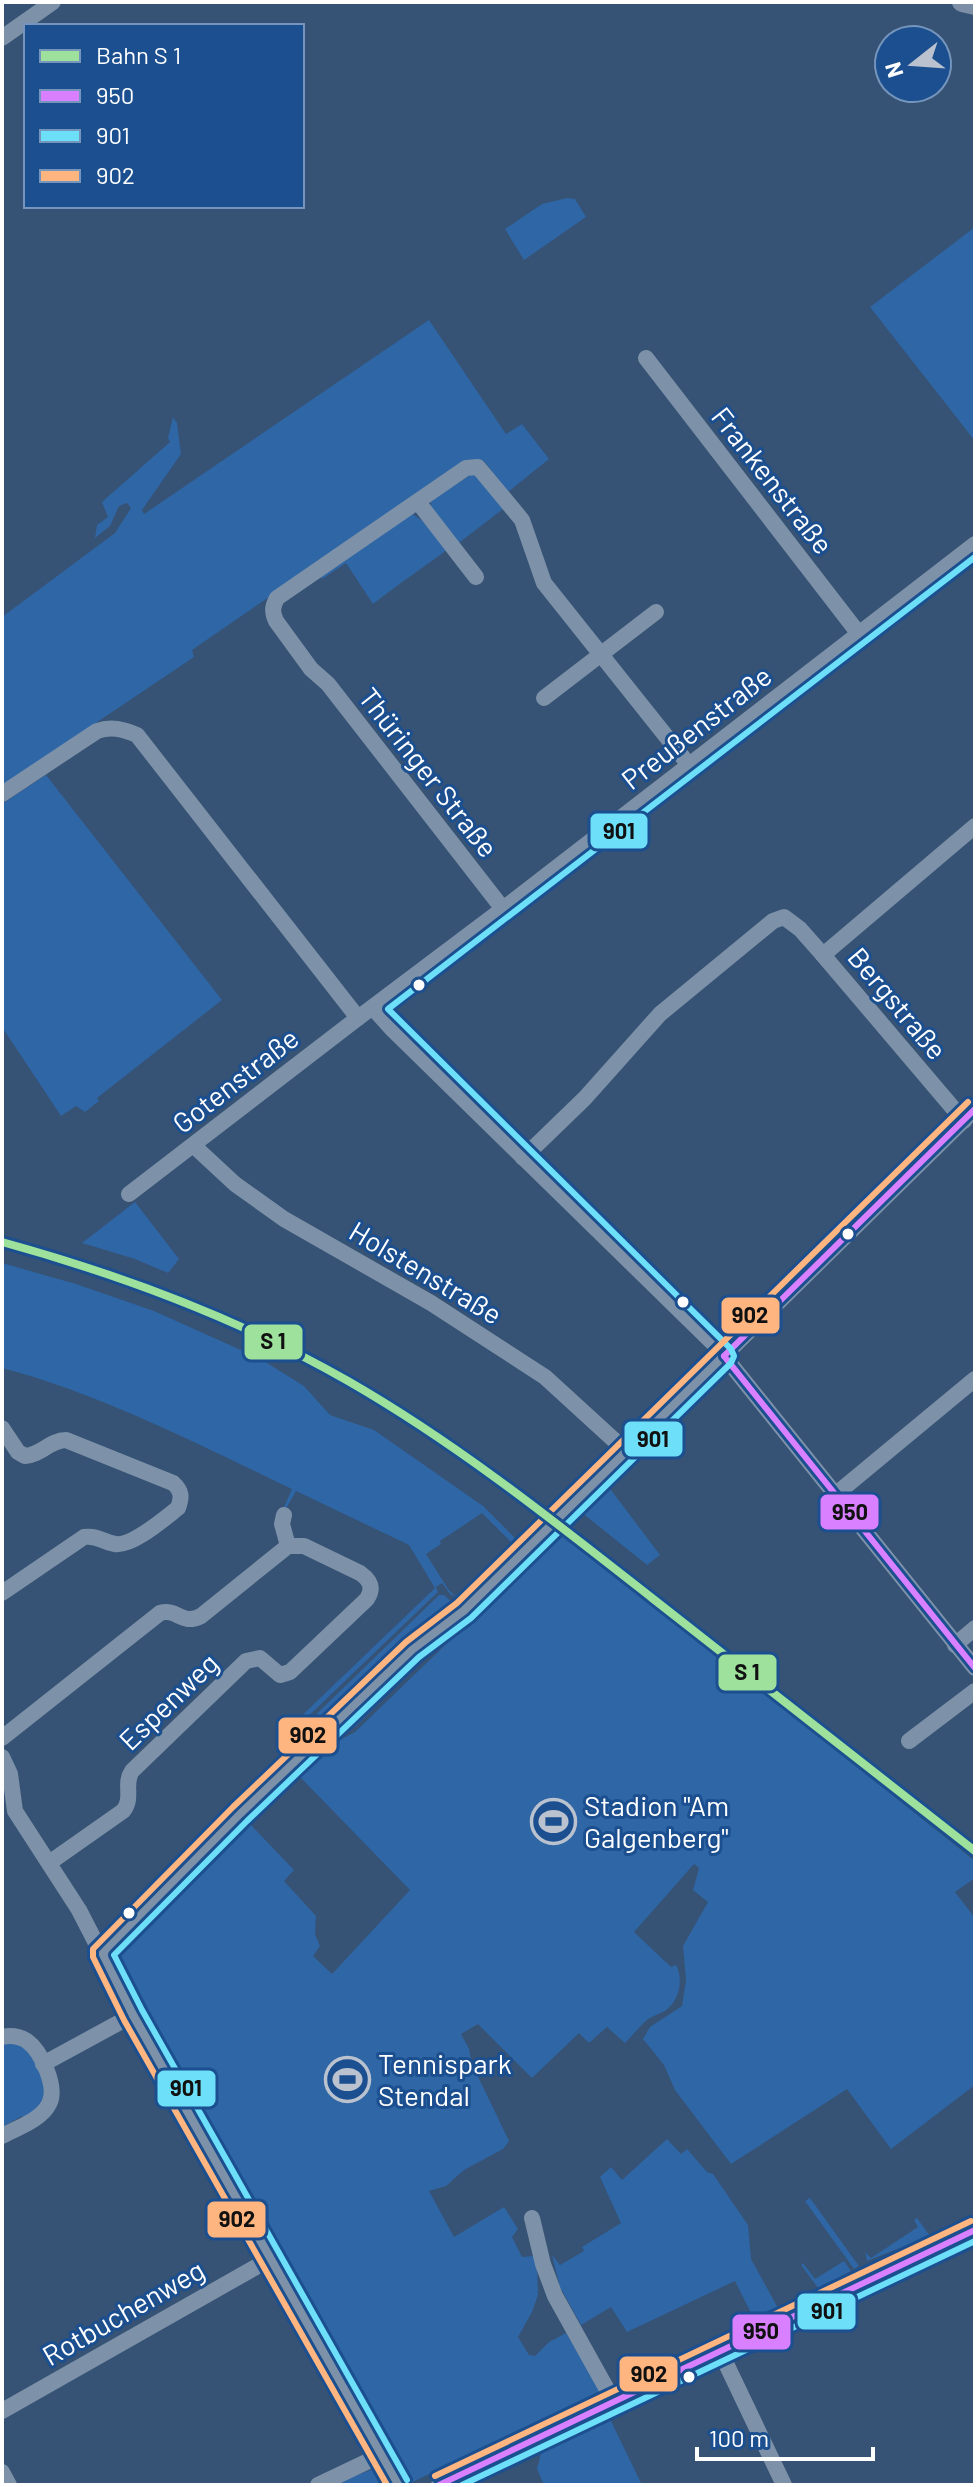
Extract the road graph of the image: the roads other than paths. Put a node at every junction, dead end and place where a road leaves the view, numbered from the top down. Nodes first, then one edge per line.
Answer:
1 (53, 2) edge
2 (962, 2) edge
3 (975, 5) edge
4 (2, 38) edge
5 (646, 358) dead end
6 (418, 502) junction
7 (975, 544) edge
8 (476, 577) dead end
9 (656, 612) dead end
10 (859, 634) junction
11 (601, 654) junction
12 (544, 698) dead end
13 (689, 765) junction
14 (2, 794) edge
15 (975, 826) edge
16 (503, 909) junction
17 (823, 955) junction
18 (373, 1008) junction
19 (358, 1018) junction
20 (969, 1115) edge
21 (194, 1146) junction
22 (523, 1158) junction
23 (129, 1194) dead end
24 (724, 1356) junction
25 (975, 1379) edge
26 (2, 1428) edge
27 (626, 1451) junction
28 (835, 1495) junction
29 (284, 1515) dead end
30 (288, 1546) junction
31 (2, 1593) edge
32 (975, 1628) edge
33 (955, 1645) junction
34 (975, 1668) edge
35 (975, 1691) edge
36 (2, 1738) edge
37 (909, 1741) dead end
38 (2, 1757) edge
39 (8, 1806) edge
40 (49, 1863) junction
41 (102, 1953) junction
42 (133, 2015) junction
43 (2, 2037) edge
44 (43, 2064) junction
45 (2, 2136) edge
46 (532, 2218) dead end
47 (975, 2230) edge
48 (270, 2259) junction
49 (720, 2351) junction
50 (614, 2402) junction
51 (2, 2411) edge
52 (381, 2455) junction
53 (2, 2472) edge
54 (9, 2485) edge
55 (318, 2485) edge
56 (398, 2485) edge
57 (439, 2485) edge
58 (784, 2485) edge

1 - 4 street
2 - 3 main road
5 - 10 street, Frankenstraße
6 - 8 street
6 - 11 street
6 - 16 street, Thüringer Straße
7 - 10 street, Preußenstraße
9 - 11 street
10 - 13 street, Preußenstraße
11 - 12 street
11 - 13 street
13 - 16 street, Preußenstraße
14 - 19 street
15 - 17 street
16 - 18 street, Preußenstraße
17 - 20 street, Bergstraße
17 - 22 street, Bergstraße
18 - 19 street, Gotenstraße
18 - 22 street
19 - 21 street, Gotenstraße
20 - 24 street, Bergstraße
21 - 23 street, Gotenstraße
21 - 27 street, Holstenstraße
22 - 24 street
24 - 27 street, Bergstraße
24 - 28 street
25 - 28 street
26 - 31 street
27 - 41 street, Bergstraße
28 - 33 street
29 - 30 street
30 - 36 street
30 - 40 street, Espenweg
32 - 33 street
33 - 34 street
35 - 37 street
38 - 39 street
39 - 40 street
40 - 41 street
41 - 42 street
42 - 44 street
42 - 48 street
43 - 44 street
44 - 45 street
46 - 50 street
47 - 49 street
48 - 51 street, Rotbuchenweg
48 - 52 street
49 - 50 street
49 - 58 street
50 - 57 street
52 - 55 street
52 - 56 street
53 - 54 street

